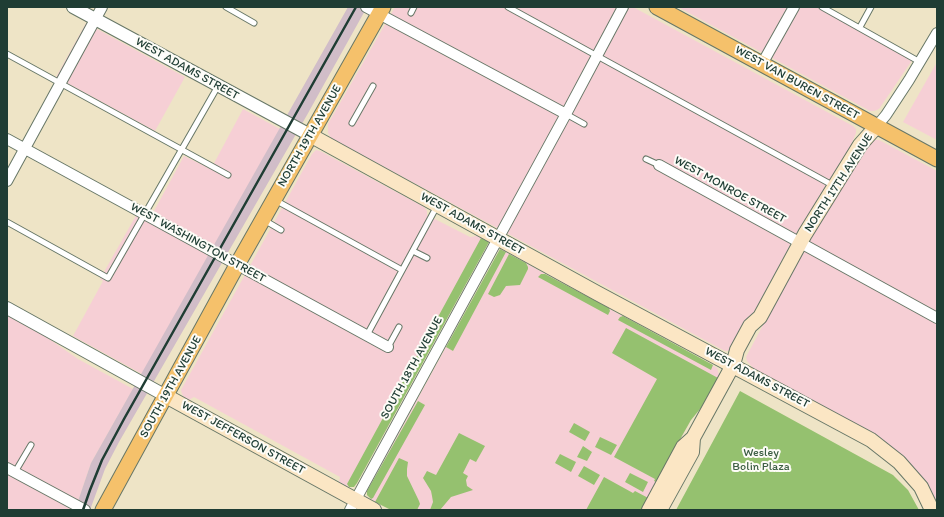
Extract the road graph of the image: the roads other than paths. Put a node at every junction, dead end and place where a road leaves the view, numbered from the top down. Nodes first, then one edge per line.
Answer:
1 (73, 7) edge
2 (102, 7) edge
3 (226, 7) edge
4 (414, 7) edge
5 (508, 7) edge
6 (623, 7) edge
7 (657, 7) edge
8 (794, 7) edge
9 (822, 7) edge
10 (871, 7) edge
11 (376, 9) edge
12 (411, 13) dead end
13 (95, 19) junction
14 (254, 23) dead end
15 (860, 27) junction
16 (937, 33) edge
17 (7, 54) edge
18 (597, 55) junction
19 (920, 62) junction
20 (762, 64) junction
21 (60, 83) junction
22 (218, 86) junction
23 (373, 86) dead end
24 (566, 114) junction
25 (352, 123) dead end
26 (584, 124) dead end
27 (876, 127) junction
28 (310, 135) junction
29 (7, 139) edge
30 (25, 149) junction
31 (182, 150) junction
32 (646, 159) dead end
33 (937, 159) edge
34 (659, 165) joint
35 (228, 175) dead end
36 (7, 181) edge
37 (835, 186) junction
38 (274, 200) junction
39 (437, 205) junction
40 (144, 214) junction
41 (263, 220) junction
42 (7, 222) edge
43 (281, 230) dead end
44 (498, 238) junction
45 (800, 244) junction
46 (413, 251) junction
47 (427, 258) dead end
48 (237, 265) junction
49 (402, 270) junction
50 (7, 308) edge
51 (937, 318) edge
52 (399, 327) dead end
53 (366, 335) junction
54 (388, 347) joint
55 (733, 365) junction
56 (166, 396) junction
57 (693, 438) junction
58 (31, 444) dead end
59 (11, 470) edge
60 (352, 505) edge
61 (86, 510) edge
62 (103, 510) edge
63 (374, 510) edge
64 (649, 510) edge
65 (660, 510) edge
66 (932, 510) edge

1 - 13 street, WEST ADAMS STREET
2 - 13 street
3 - 14 lane
4 - 12 lane
5 - 18 lane
6 - 18 street, SOUTH 18TH AVENUE
7 - 20 main road, WEST VAN BUREN STREET
8 - 20 street
9 - 15 lane
10 - 15 lane
11 - 24 street
11 - 28 main road, NORTH 19TH AVENUE
13 - 21 street
13 - 22 street, WEST ADAMS STREET
15 - 19 lane
16 - 19 street, NORTH 17TH AVENUE
17 - 21 lane
18 - 24 street, SOUTH 18TH AVENUE
18 - 37 lane
19 - 27 street, NORTH 17TH AVENUE
20 - 27 main road, WEST VAN BUREN STREET
21 - 30 street
21 - 31 lane
22 - 28 street, WEST ADAMS STREET
22 - 31 lane
23 - 25 lane
24 - 26 lane
24 - 44 street, SOUTH 18TH AVENUE
27 - 33 main road, WEST VAN BUREN STREET
27 - 37 main road, NORTH 17TH AVENUE
28 - 38 main road, NORTH 19TH AVENUE
28 - 39 main road, WEST ADAMS STREET
29 - 30 street, WEST WASHINGTON STREET
30 - 36 street
30 - 40 street, WEST WASHINGTON STREET
31 - 35 lane
31 - 40 lane
32 - 34 lane
34 - 45 street, WEST MONROE STREET
37 - 45 main road, NORTH 17TH AVENUE
38 - 41 main road, NORTH 19TH AVENUE
38 - 49 lane
39 - 44 main road, WEST ADAMS STREET
39 - 46 lane
40 - 42 lane
40 - 48 street, WEST WASHINGTON STREET
41 - 43 lane
41 - 48 main road, NORTH 19TH AVENUE
44 - 55 main road, WEST ADAMS STREET
44 - 60 street, SOUTH 18TH AVENUE
45 - 51 street, WEST MONROE STREET
45 - 55 main road, NORTH 17TH AVENUE
46 - 47 lane
46 - 49 lane
48 - 53 street, WEST WASHINGTON STREET
48 - 56 main road, SOUTH 19TH AVENUE
49 - 53 lane
50 - 56 street, WEST JEFFERSON STREET
52 - 54 lane
53 - 54 street, WEST WASHINGTON STREET
55 - 57 main road, NORTH 17TH AVENUE
55 - 66 main road, WEST ADAMS STREET
56 - 60 main road, WEST JEFFERSON STREET
56 - 62 main road, SOUTH 19TH AVENUE
57 - 64 main road
57 - 65 main road
58 - 59 lane
59 - 61 street
60 - 63 main road, WEST JEFFERSON STREET

